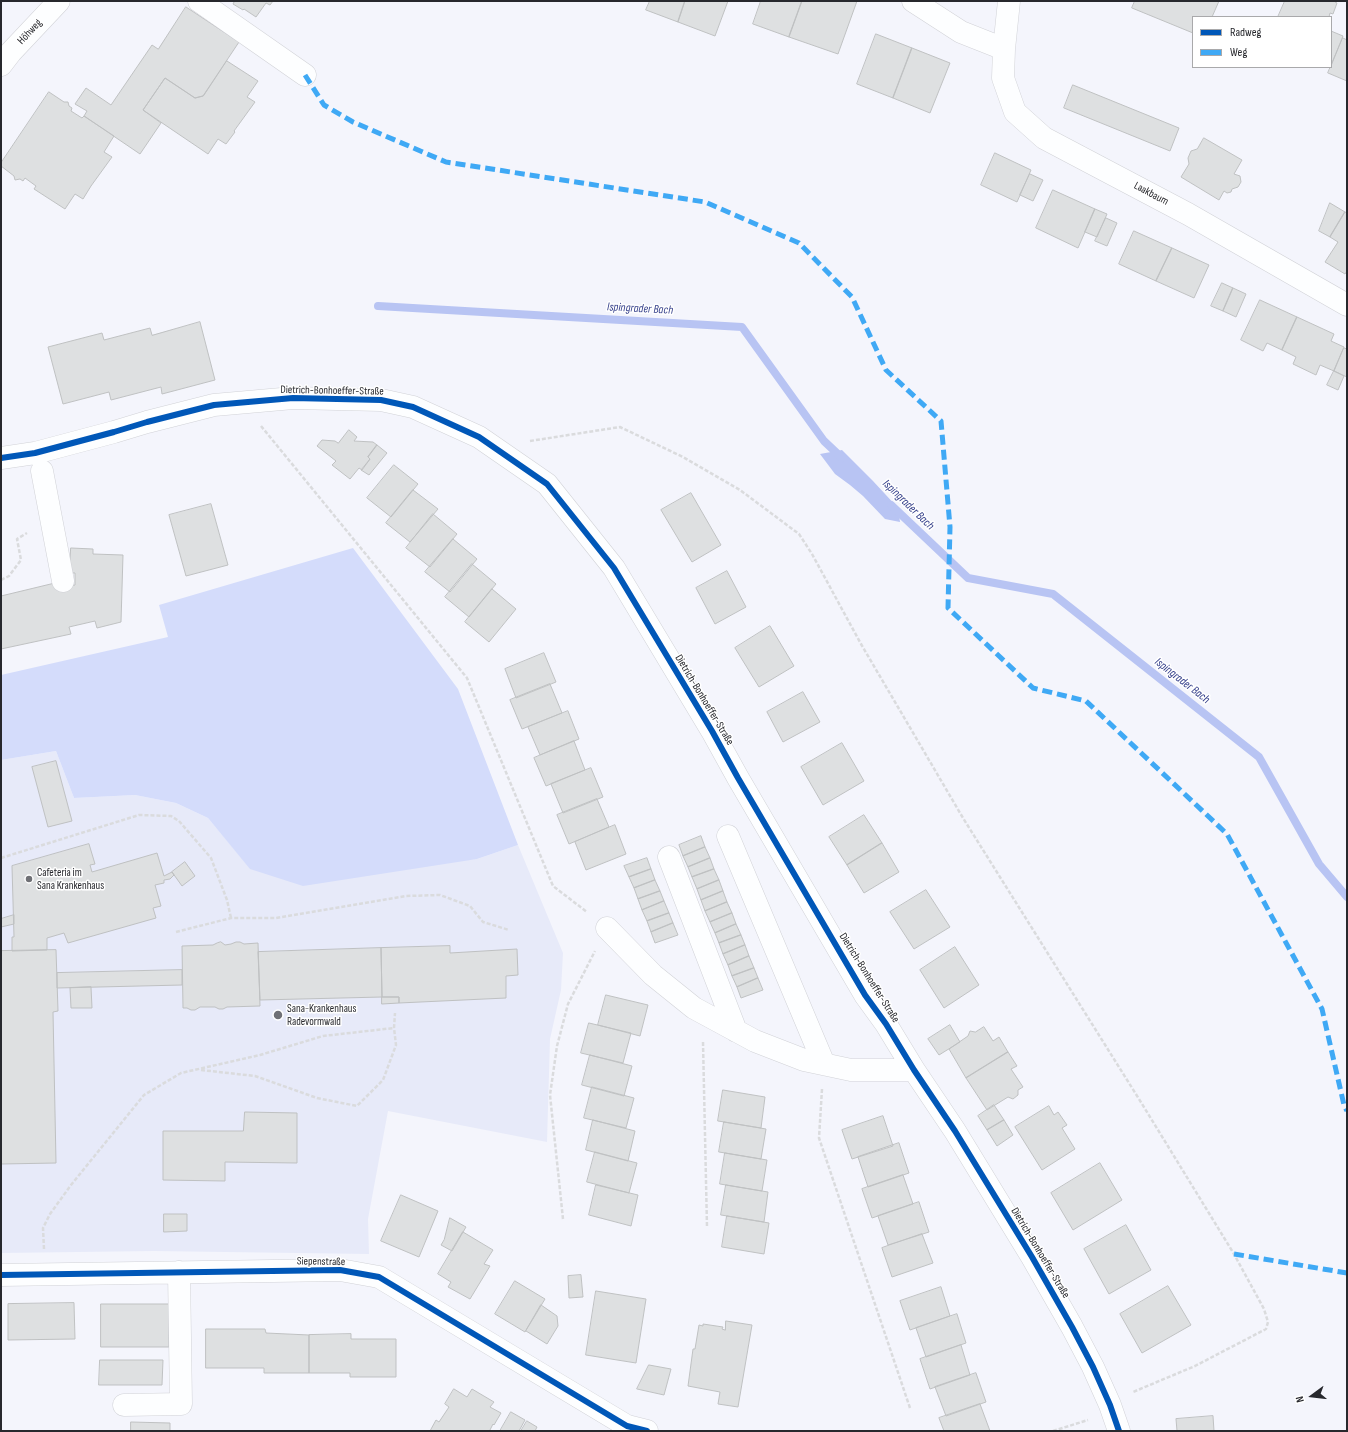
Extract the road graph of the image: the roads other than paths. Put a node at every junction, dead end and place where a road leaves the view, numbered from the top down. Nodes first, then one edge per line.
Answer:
1 (59, 1) edge
2 (199, 1) edge
3 (913, 1) edge
4 (1009, 1) edge
5 (1004, 49) junction
6 (1, 65) edge
7 (305, 75) dead end
8 (1347, 305) edge
9 (1, 458) edge
10 (42, 471) dead end
11 (64, 581) dead end
12 (728, 836) dead end
13 (668, 856) dead end
14 (607, 928) road end
15 (736, 1031) junction
16 (824, 1064) junction
17 (914, 1070) junction
18 (179, 1272) junction
19 (1, 1275) edge
20 (124, 1405) dead end
21 (1115, 1421) edge
22 (647, 1431) edge

1 - 6 street, Höhweg
2 - 7 street
3 - 5 street
4 - 5 street, Laakbaum
5 - 8 street, Laakbaum
9 - 17 street, Dietrich-Bonhoeffer-Straße
10 - 11 street
12 - 16 street
13 - 15 street
14 - 15 street
15 - 16 street
16 - 17 street
17 - 21 street, Dietrich-Bonhoeffer-Straße
18 - 19 street, Siepenstraße
18 - 20 street
18 - 22 street, Siepenstraße

